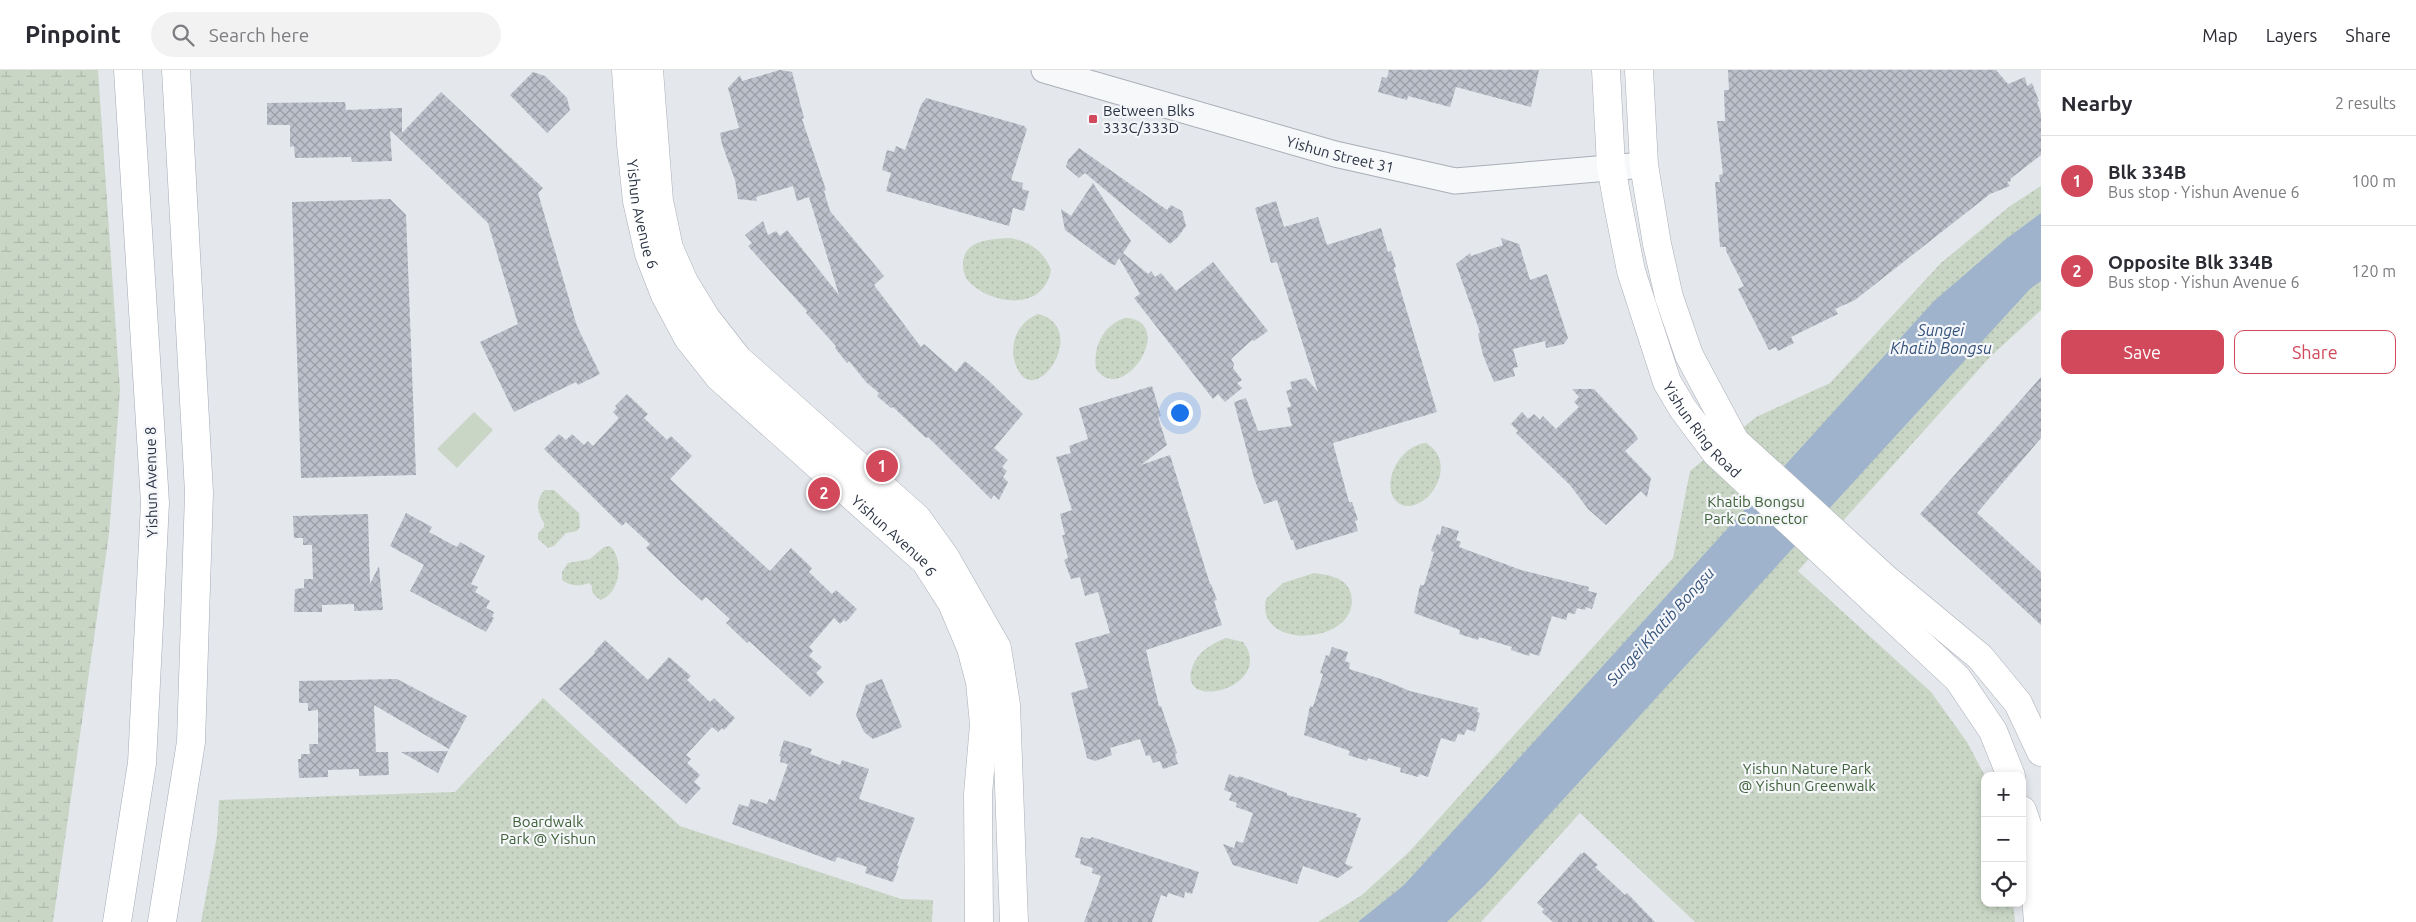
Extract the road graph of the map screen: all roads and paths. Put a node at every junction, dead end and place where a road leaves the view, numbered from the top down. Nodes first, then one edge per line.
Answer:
1 (128, 70) edge
2 (176, 70) edge
3 (626, 70) edge
4 (649, 70) edge
5 (1044, 70) edge
6 (1606, 70) edge
7 (1638, 70) edge
8 (1644, 165) junction
9 (1611, 166) junction
10 (1662, 264) junction
11 (1632, 271) junction
12 (1749, 470) junction
13 (1980, 656) junction
14 (1958, 679) junction
15 (2041, 752) edge
16 (2009, 772) edge
17 (2024, 817) edge
18 (117, 922) edge
19 (162, 922) edge
20 (979, 922) edge
21 (1014, 922) edge
22 (2038, 922) edge

1 - 18 main road, Yishun Avenue 8
2 - 19 main road
3 - 20 main road, Yishun Avenue 6
4 - 21 main road, Yishun Avenue 6
5 - 9 street, Yishun Street 31
6 - 9 main road, Yishun Ring Road
7 - 8 main road, Yishun Ring Road
8 - 9 street, Yishun Street 31
8 - 10 main road, Yishun Ring Road
9 - 11 main road, Yishun Ring Road
10 - 11 main road
10 - 12 main road, Yishun Ring Road
11 - 12 main road, Yishun Ring Road
12 - 13 main road, Yishun Ring Road
12 - 14 main road, Yishun Ring Road
13 - 14 main road
13 - 15 main road, Yishun Ring Road
14 - 16 main road, Yishun Ring Road
17 - 22 main road

